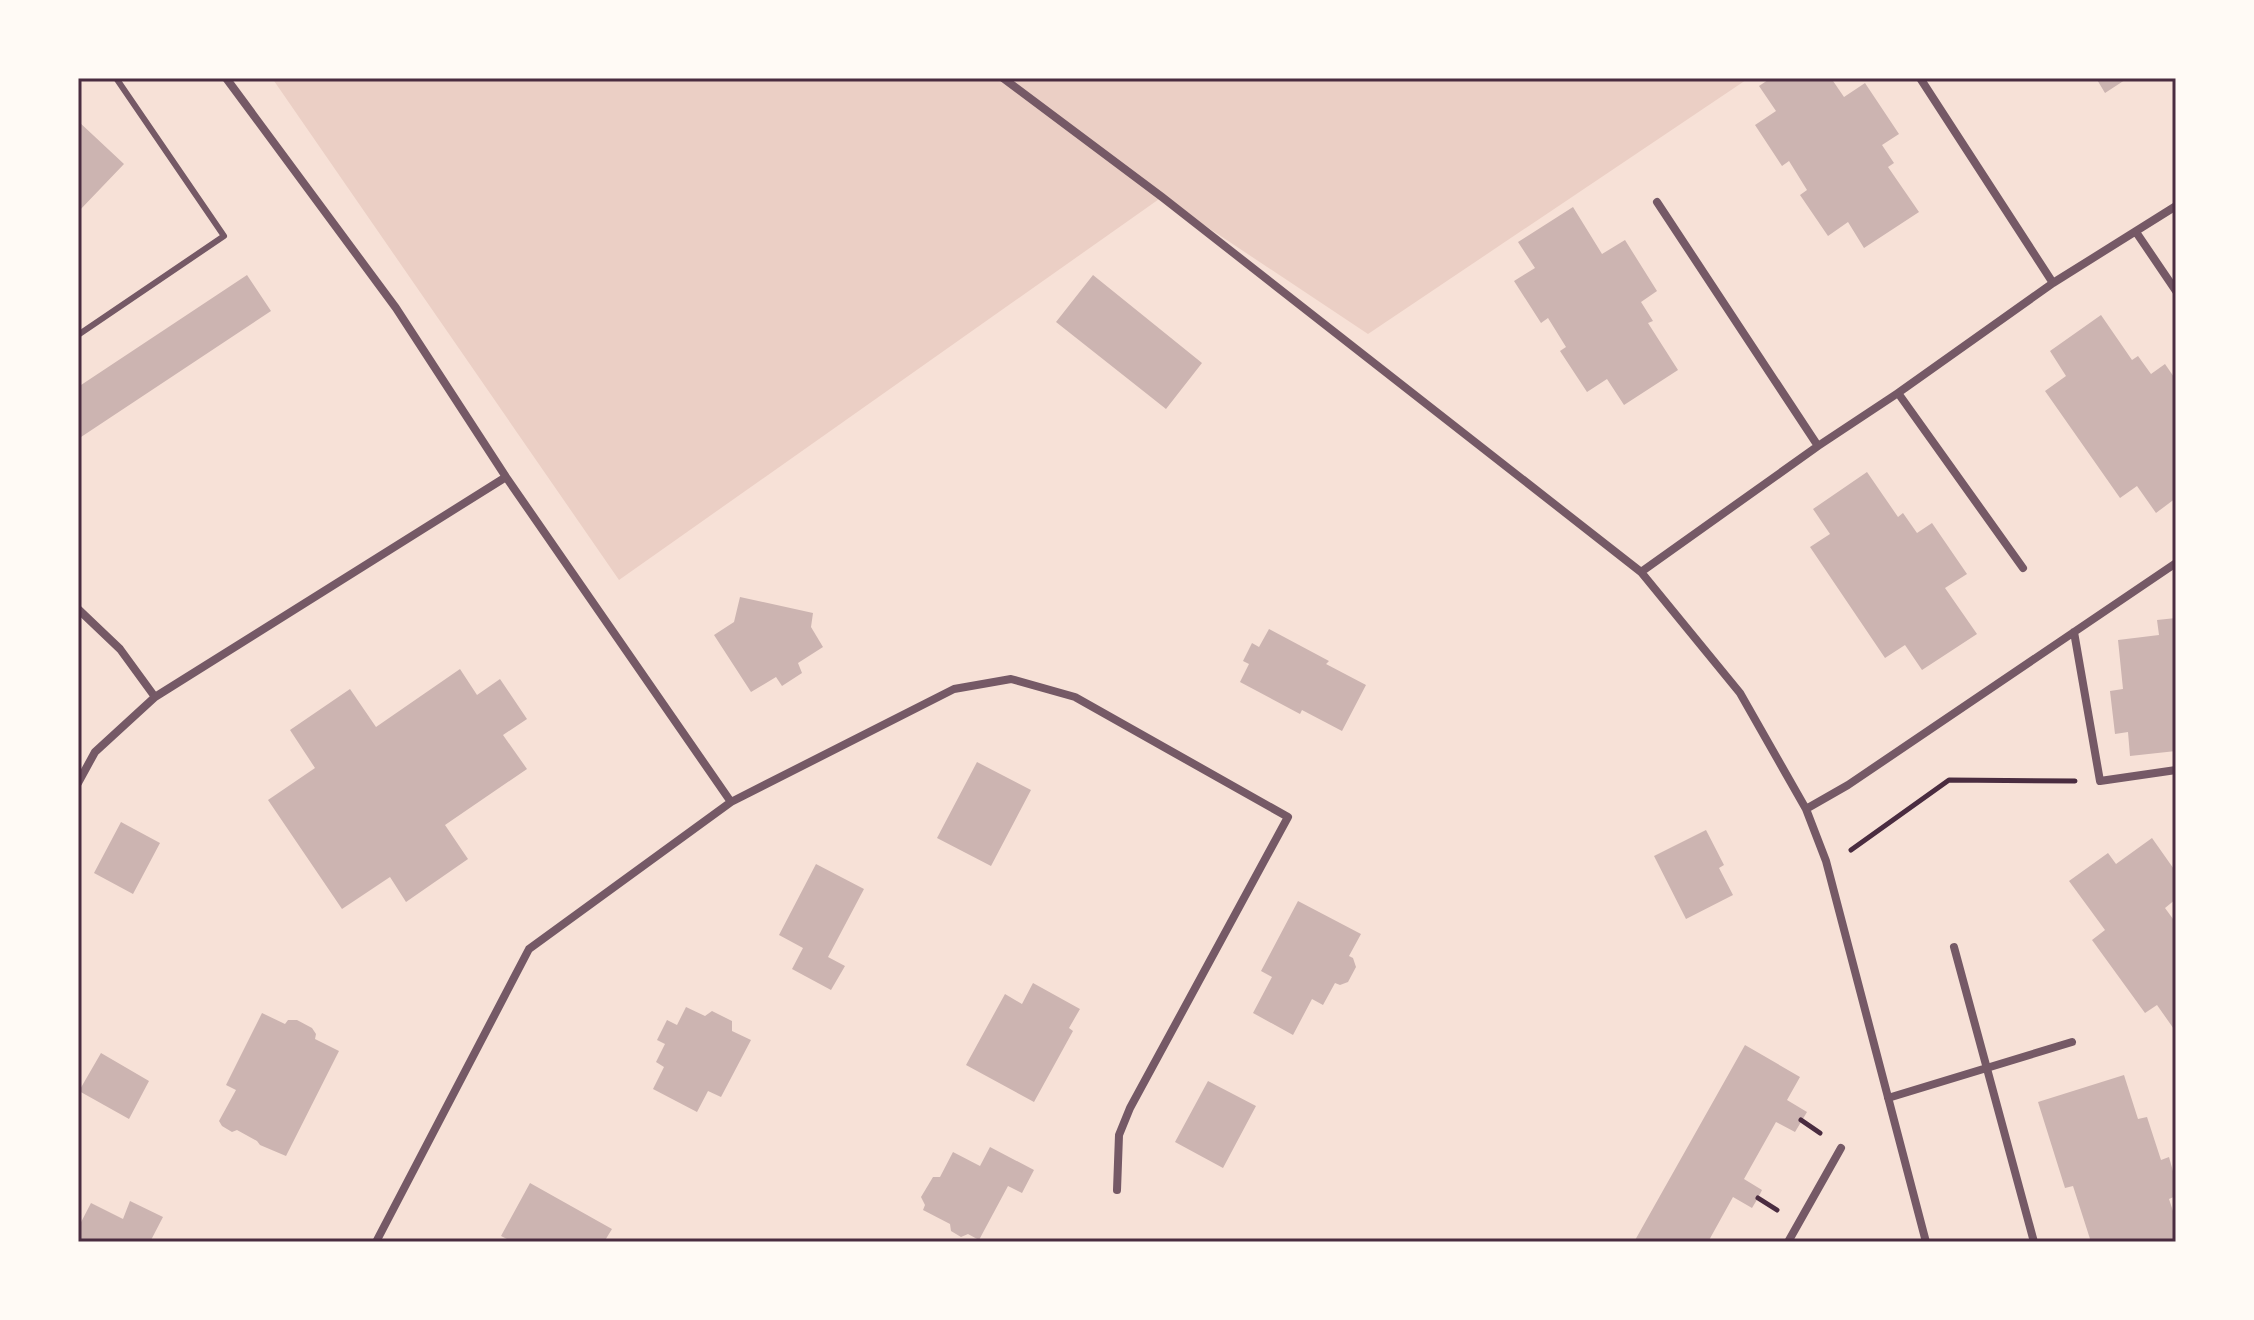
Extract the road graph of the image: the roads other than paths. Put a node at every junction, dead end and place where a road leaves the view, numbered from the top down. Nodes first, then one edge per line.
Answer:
1 (116, 78) edge
2 (226, 78) edge
3 (1003, 78) edge
4 (1920, 78) edge
5 (1657, 202) dead end
6 (2176, 206) edge
7 (2136, 232) junction
8 (2053, 283) junction
9 (2176, 291) edge
10 (78, 335) edge
11 (1898, 393) junction
12 (1818, 446) junction
13 (506, 477) junction
14 (2176, 563) edge
15 (2023, 568) dead end
16 (1641, 572) junction
17 (78, 609) edge
18 (2074, 632) junction
19 (155, 697) junction
20 (2176, 770) edge
21 (78, 783) edge
22 (731, 802) junction
23 (1806, 809) junction
24 (1954, 947) dead end
25 (2072, 1042) dead end
26 (1988, 1069) junction
27 (1888, 1098) junction
28 (1841, 1148) dead end
29 (1117, 1190) dead end
30 (376, 1242) edge
31 (1788, 1242) edge
32 (1926, 1242) edge
33 (2034, 1242) edge

1 - 10 lane
2 - 13 street
3 - 16 street
4 - 8 street
5 - 12 street
6 - 7 street
7 - 8 street
7 - 9 street
8 - 11 street
11 - 12 street
11 - 15 street
12 - 16 street
13 - 19 street
13 - 22 street
14 - 18 street
16 - 23 street
17 - 19 street
18 - 20 street
18 - 23 street
19 - 21 street
22 - 29 street
22 - 30 street
23 - 27 street
24 - 26 street
25 - 26 street
26 - 27 street
26 - 33 street
27 - 32 street
28 - 31 street

